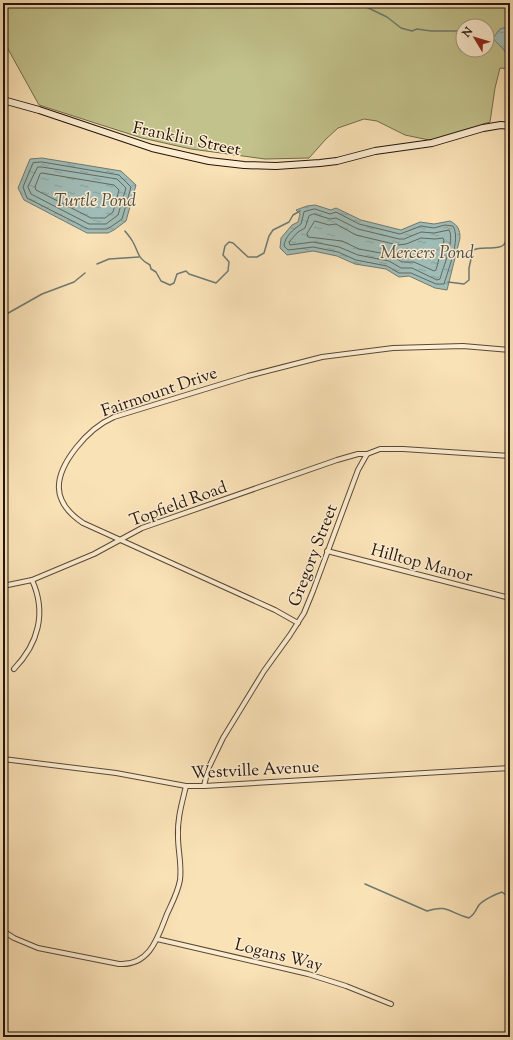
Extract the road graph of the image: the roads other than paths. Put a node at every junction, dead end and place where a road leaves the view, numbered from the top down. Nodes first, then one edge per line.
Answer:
1 (3, 100) edge
2 (510, 126) edge
3 (510, 350) edge
4 (367, 454) junction
5 (510, 456) edge
6 (122, 540) junction
7 (327, 551) junction
8 (32, 580) junction
9 (3, 586) edge
10 (510, 598) edge
11 (298, 623) junction
12 (14, 669) dead end
13 (3, 759) edge
14 (510, 768) edge
15 (186, 786) junction
16 (204, 786) junction
17 (3, 931) edge
18 (157, 939) junction
19 (392, 1004) dead end

1 - 2 main road, Franklin Street
3 - 6 street, Fairmount Drive
4 - 5 street
4 - 6 street, Topfield Road
4 - 7 street, Gregory Street
6 - 8 street, Topfield Road
6 - 11 street, Fairmount Drive
7 - 10 street, Hilltop Manor
7 - 11 street, Gregory Street
8 - 9 street, Topfield Road
8 - 12 street
11 - 16 street, Gregory Street
13 - 15 street, Westville Avenue
14 - 16 street, Westville Avenue
15 - 16 street, Westville Avenue
15 - 18 street
17 - 18 street
18 - 19 street, Logans Way

